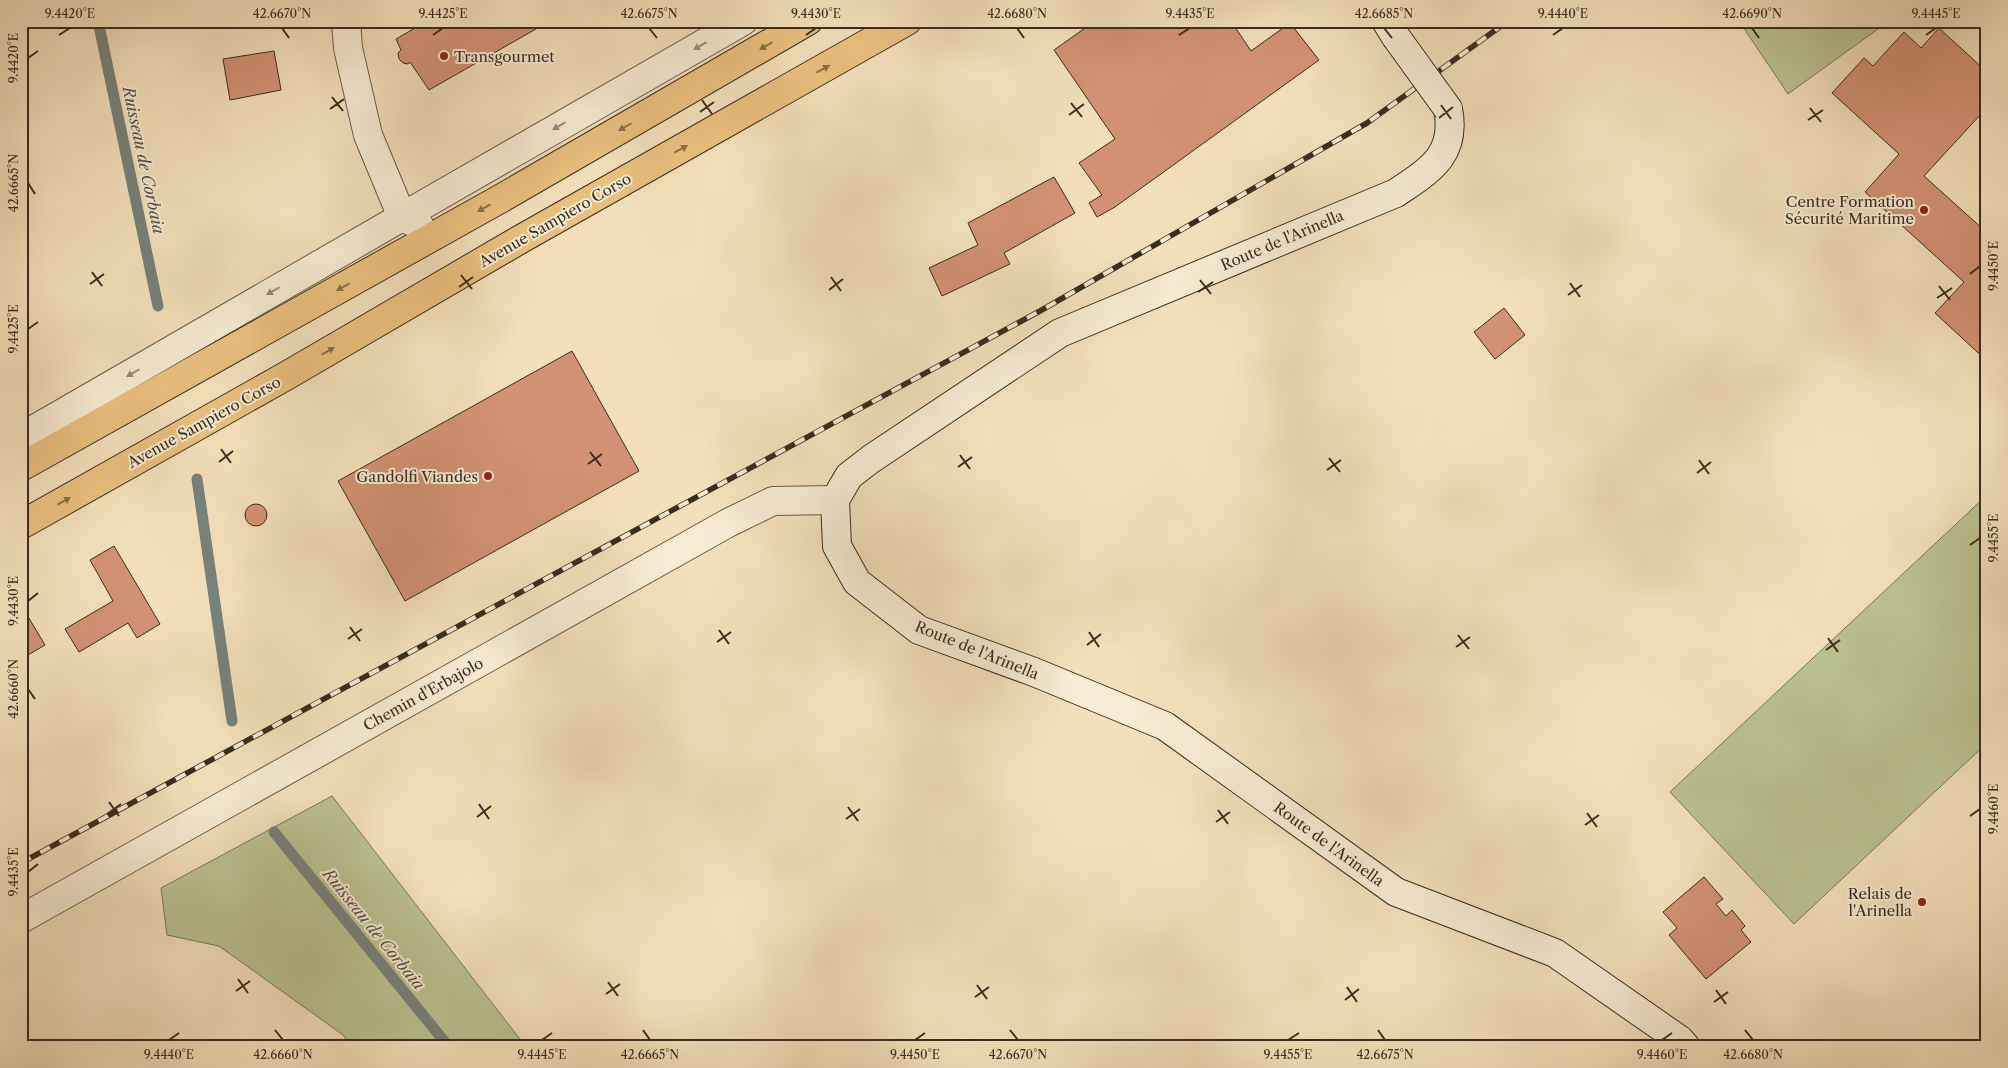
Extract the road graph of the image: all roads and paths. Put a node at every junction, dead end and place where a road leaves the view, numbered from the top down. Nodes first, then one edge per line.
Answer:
1 (346, 21) edge
2 (743, 21) edge
3 (808, 21) edge
4 (907, 21) edge
5 (1391, 29) edge
6 (402, 217) junction
7 (439, 233) junction
8 (21, 437) edge
9 (21, 467) edge
10 (835, 500) junction
11 (21, 525) edge
12 (21, 919) edge
13 (1686, 1047) edge

1 - 6 street
2 -> 6 street
3 -> 7 main road
11 -> 4 main road, Avenue Sampiero Corso
5 - 10 street, Route de l'Arinella, bridge
6 - 7 street
6 -> 8 street
7 -> 9 main road
10 - 12 street, Chemin d'Erbajolo
10 - 13 street, Route de l'Arinella

